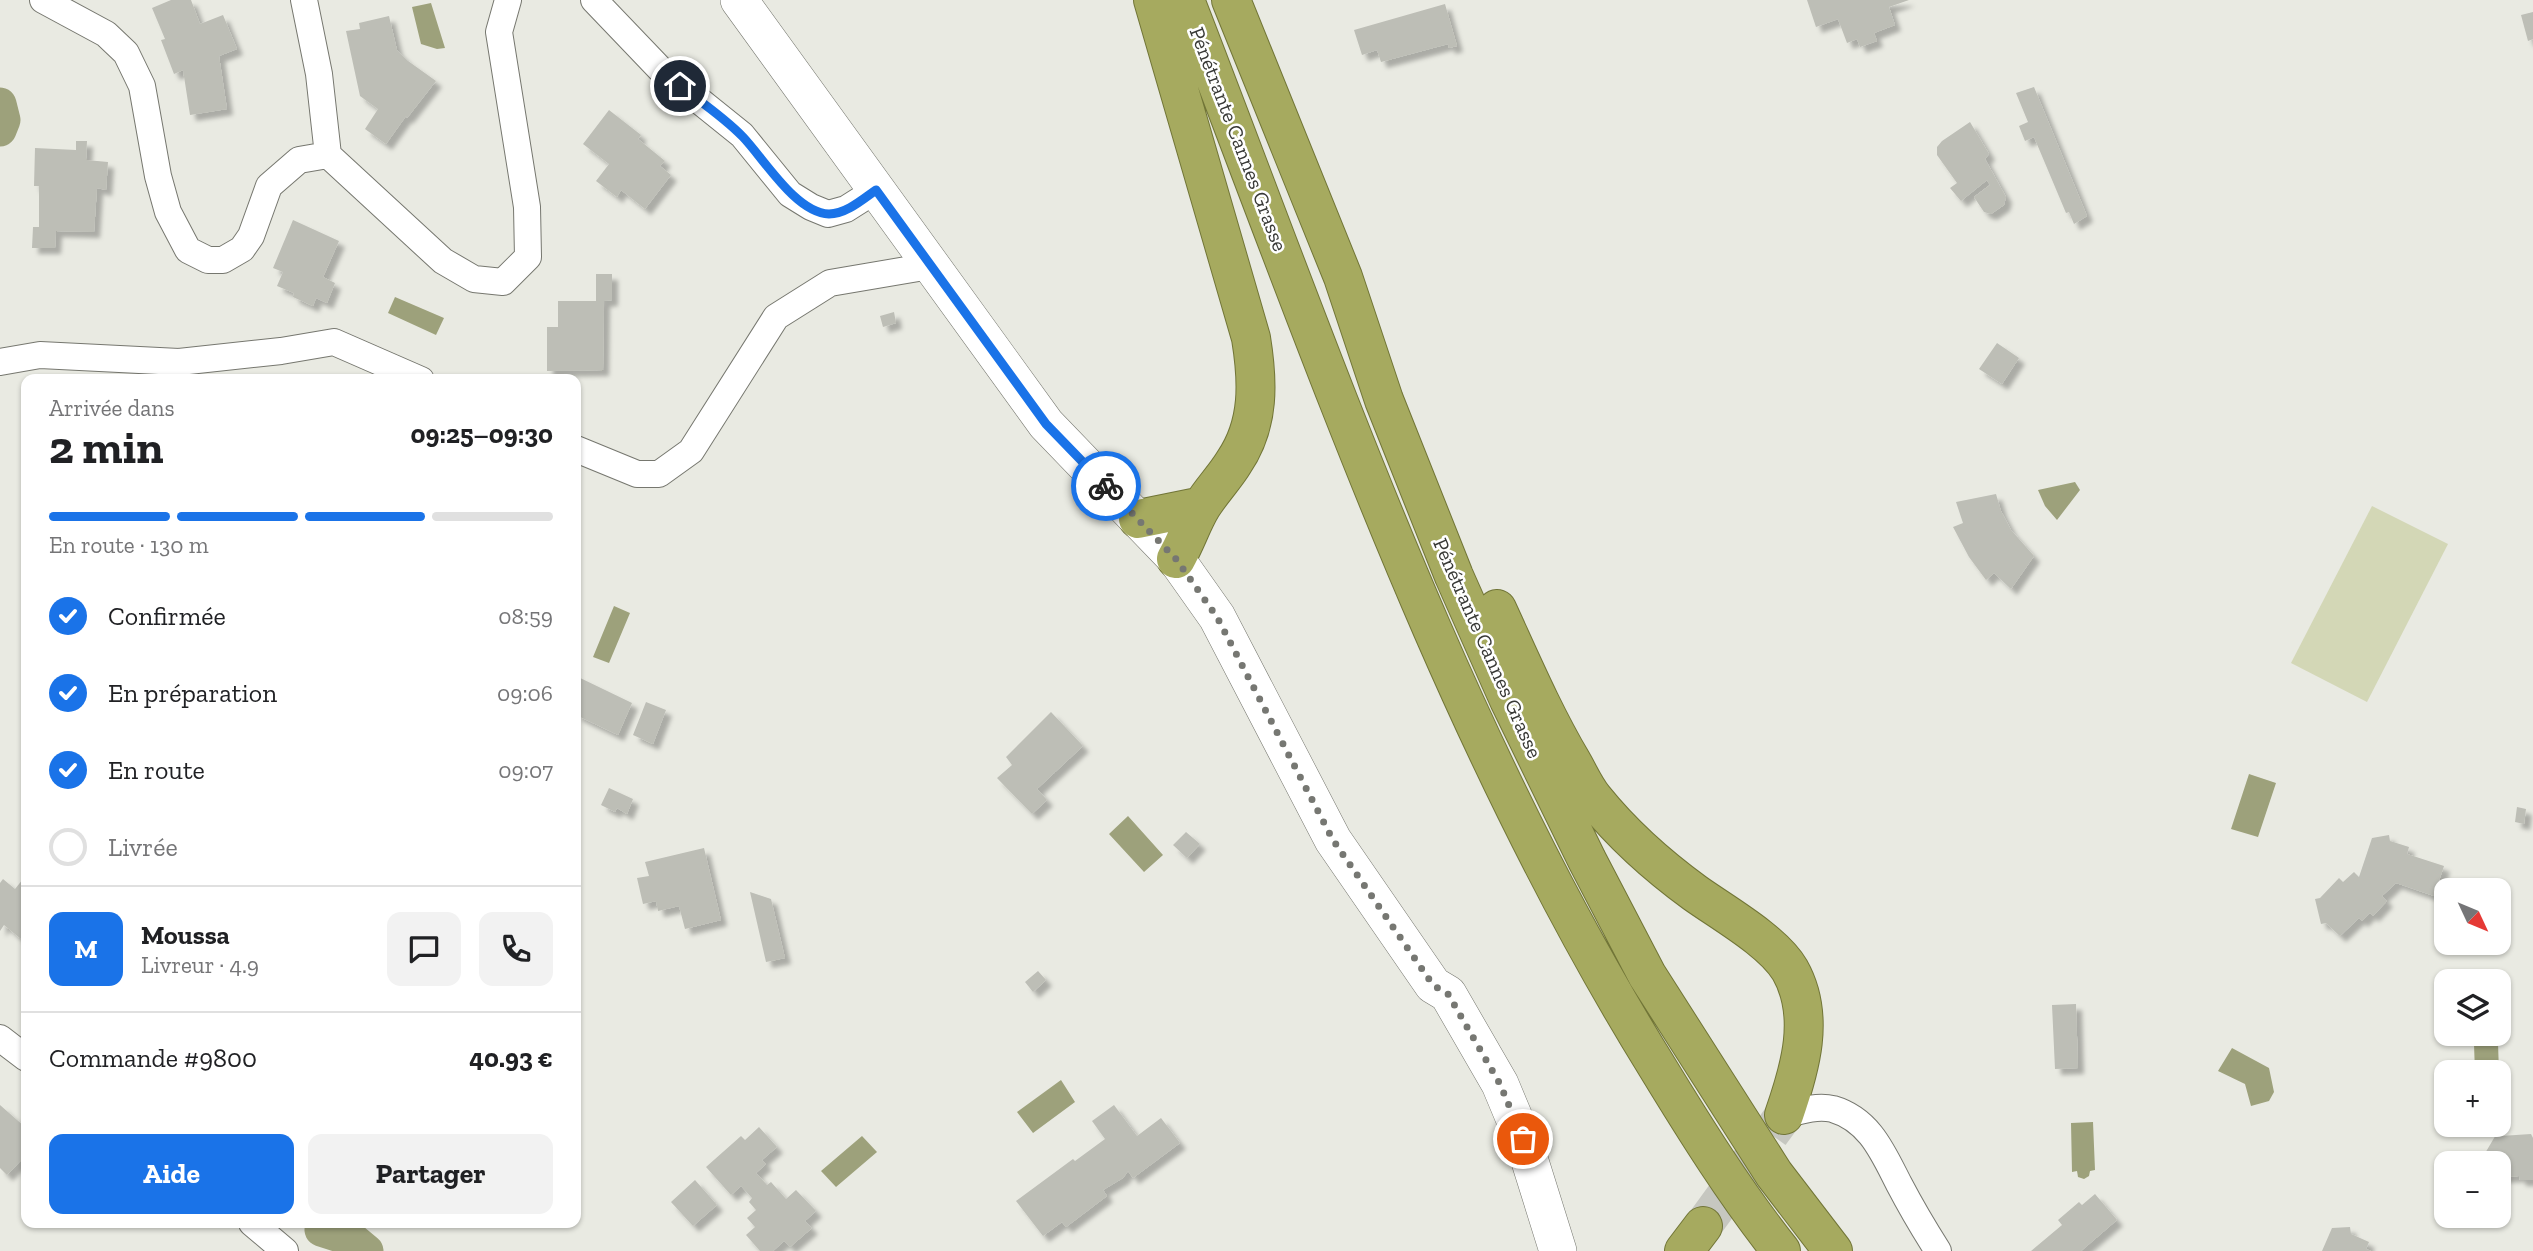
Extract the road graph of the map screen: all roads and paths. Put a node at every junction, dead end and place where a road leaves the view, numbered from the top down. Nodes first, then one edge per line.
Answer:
1 (43, 0) edge
2 (304, 0) edge
3 (508, 0) edge
4 (594, 0) edge
5 (739, 0) edge
6 (1153, 0) edge
7 (1185, 0) edge
8 (1231, 0) edge
9 (328, 155) junction
10 (876, 190) junction
11 (930, 266) junction
12 (1343, 277) junction
13 (0, 362) edge
14 (407, 374) edge
15 (581, 451) edge
16 (1202, 506) junction
17 (1138, 519) junction
18 (1176, 559) junction
19 (1433, 985) junction
20 (0, 1038) edge
21 (21, 1054) edge
22 (1784, 1115) joint
23 (258, 1228) edge
24 (1935, 1246) edge
25 (285, 1251) edge
26 (1534, 1251) edge
27 (1558, 1251) edge
28 (1781, 1251) edge
29 (1833, 1251) edge

1 - 9 street
2 - 9 street
3 - 9 street
4 - 10 street
5 - 10 main road
6 - 16 highway
7 - 28 highway, Pénétrante Cannes Grasse
8 - 12 highway, Pénétrante Cannes Grasse
10 - 11 main road
11 - 15 street
11 - 17 main road
12 - 22 highway
12 - 29 highway, Pénétrante Cannes Grasse
13 - 14 street
16 - 17 highway
16 - 18 highway
17 - 18 main road
18 - 19 main road
19 - 26 main road
19 - 27 main road
20 - 21 street
22 - 24 street
23 - 25 street

